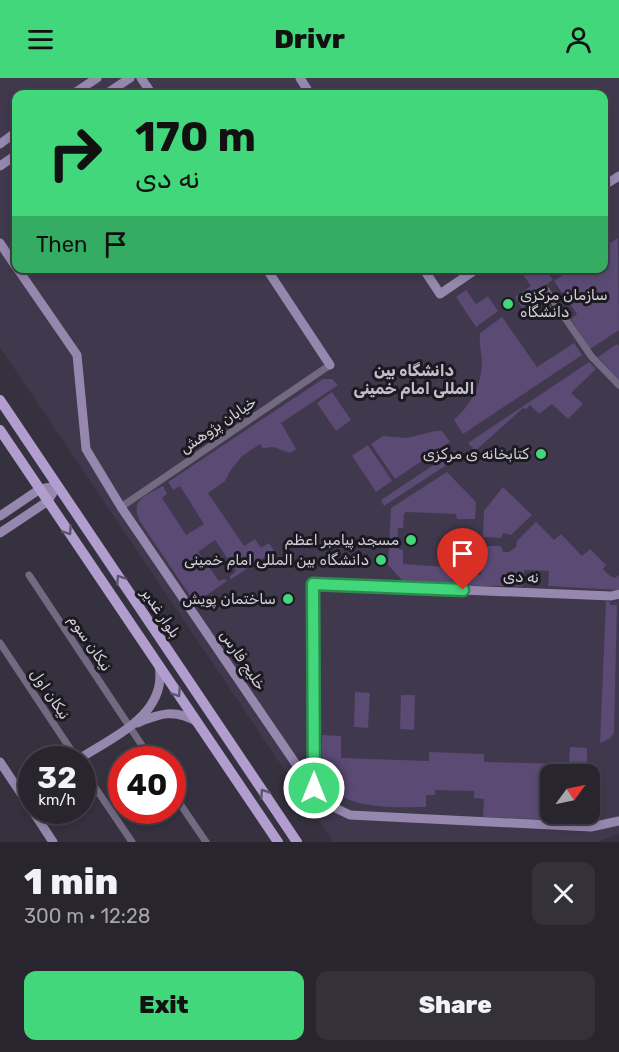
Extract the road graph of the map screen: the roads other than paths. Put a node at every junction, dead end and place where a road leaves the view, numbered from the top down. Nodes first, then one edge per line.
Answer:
1 (97, 78) edge
2 (130, 78) edge
3 (79, 90) edge
4 (112, 90) edge
5 (0, 243) edge
6 (12, 261) edge
7 (20, 273) edge
8 (269, 273) edge
9 (426, 273) edge
10 (471, 273) edge
11 (546, 290) dead end
12 (330, 365) joint
13 (619, 385) edge
14 (0, 400) edge
15 (0, 430) edge
16 (57, 486) junction
17 (40, 489) junction
18 (48, 501) junction
19 (121, 507) junction
20 (0, 516) edge
21 (0, 533) edge
22 (29, 575) dead end
23 (619, 594) edge
24 (0, 643) edge
25 (159, 665) junction
26 (197, 722) junction
27 (129, 727) junction
28 (69, 746) edge
29 (142, 746) edge
30 (96, 748) edge
31 (0, 762) edge
32 (314, 788) junction
33 (18, 789) edge
34 (96, 789) edge
35 (186, 813) edge
36 (619, 821) edge
37 (41, 824) edge
38 (53, 842) edge
39 (132, 842) edge
40 (206, 842) edge
41 (278, 842) edge
42 (297, 842) edge

1 - 3 street
2 - 4 street
5 - 6 street, خلیج فارس
7 - 19 street, خلیج فارس
8 - 12 street
9 - 10 street
11 - 13 street
12 - 19 street, خیابان پژوهش
14 - 16 main road, بلوار غدیر
15 - 17 main road, بلوار غدیر
16 - 17 street
16 - 18 street
42 -> 16 main road, بلوار غدیر
17 - 18 main road, بلوار غدیر
17 - 20 street
18 - 21 street
18 -> 25 main road, بلوار غدیر
19 - 32 street, خلیج فارس
22 - 27 street, نیکان سوم
23 - 32 street, نه دی
24 - 28 street, نیکان اول
25 -> 26 main road, بلوار غدیر
25 - 27 street
26 - 27 street
26 - 41 main road, بلوار غدیر
27 - 29 street, نیکان سوم
27 - 30 street
31 - 33 street
32 - 36 street, خلیج فارس
34 - 39 street
35 - 40 street
37 - 38 street

